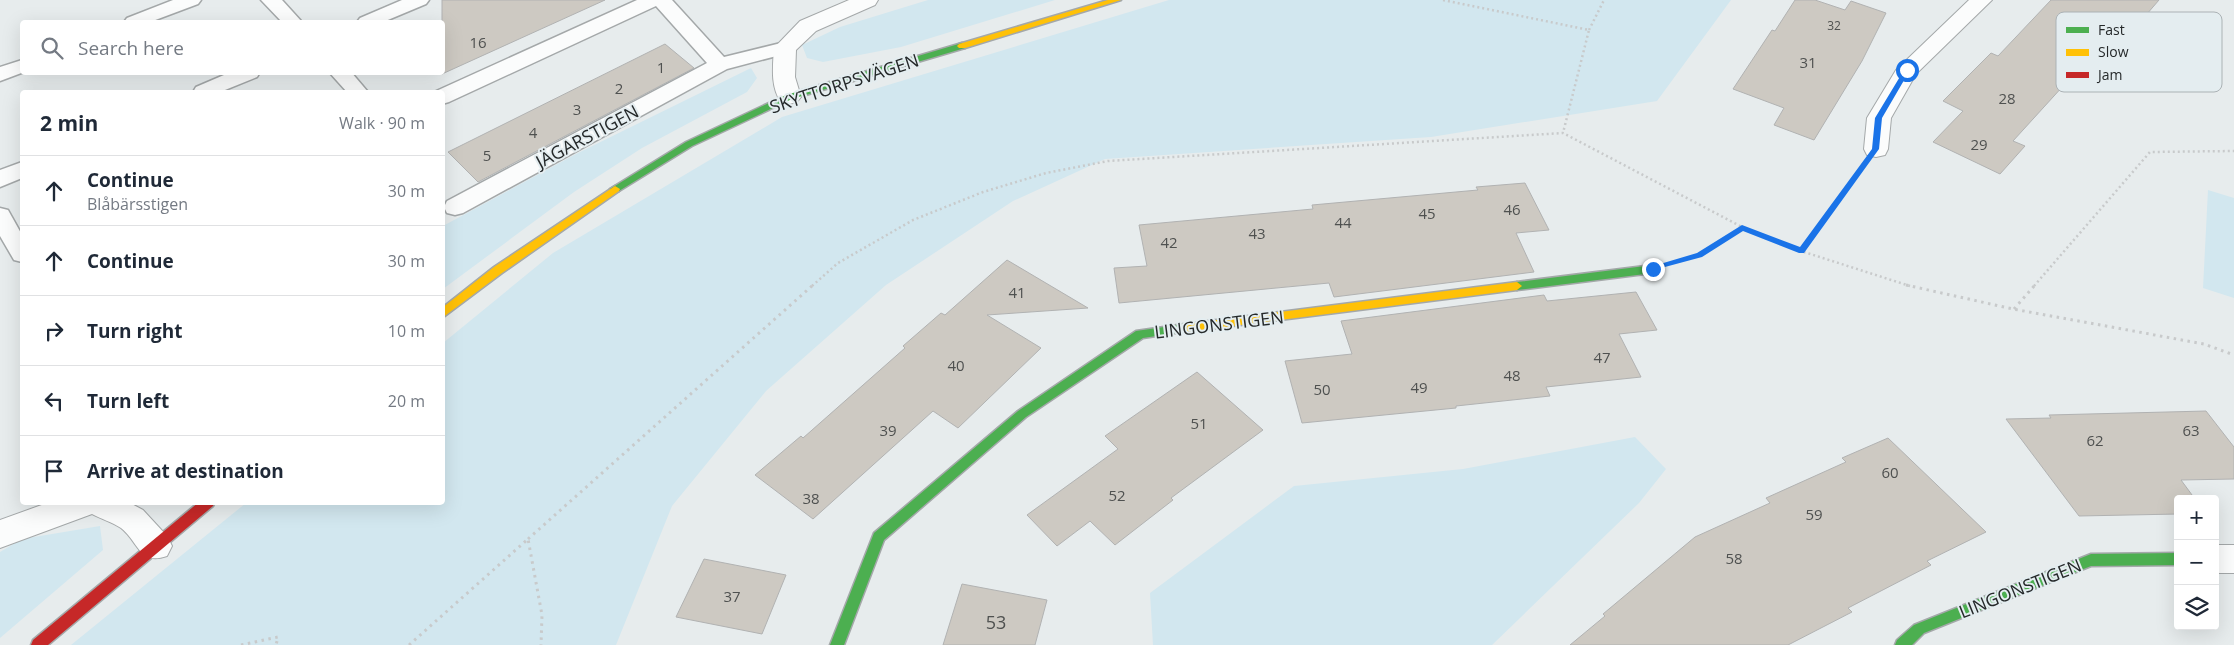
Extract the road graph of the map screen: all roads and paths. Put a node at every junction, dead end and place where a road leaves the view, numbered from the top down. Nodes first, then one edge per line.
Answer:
1 (191, 0) edge
2 (271, 0) edge
3 (419, 0) edge
4 (653, 0) edge
5 (661, 0) edge
6 (867, 0) edge
7 (1117, 0) edge
8 (1443, 0) edge
9 (1604, 0) edge
10 (1981, 0) edge
11 (139, 20) edge
12 (290, 20) edge
13 (372, 20) edge
14 (1588, 30) junction
15 (785, 48) junction
16 (720, 65) junction
17 (20, 67) edge
18 (0, 75) edge
19 (243, 75) edge
20 (342, 75) edge
21 (208, 90) edge
22 (356, 90) edge
23 (445, 96) edge
24 (789, 97) junction
25 (1563, 133) junction
26 (1876, 149) joint
27 (2234, 151) edge
28 (20, 171) edge
29 (0, 179) edge
30 (447, 204) edge
31 (0, 216) edge
32 (1742, 228) junction
33 (20, 251) edge
34 (1801, 251) junction
35 (1653, 269) joint
36 (2013, 309) junction
37 (445, 312) edge
38 (2234, 355) edge
39 (80, 505) edge
40 (103, 505) edge
41 (205, 505) edge
42 (0, 534) edge
43 (528, 539) junction
44 (156, 546) junction
45 (2174, 559) edge
46 (2219, 559) edge
47 (2234, 559) edge
48 (38, 645) edge
49 (241, 645) edge
50 (276, 645) edge
51 (409, 645) edge
52 (541, 645) edge
53 (837, 645) edge
54 (1902, 645) edge

1 - 11 lane
2 - 12 lane
3 - 13 lane
4 - 23 lane
5 - 16 lane
6 - 15 street, JÄGARSTIGEN
7 - 24 street, SKYTTORPSVÄGEN
8 - 14 path
9 - 14 path
10 - 26 street
14 - 25 path
15 - 16 lane, JÄGARSTIGEN
15 - 24 street
16 - 30 lane, JÄGARSTIGEN
17 - 18 lane
19 - 21 lane
20 - 22 lane
24 - 37 street, SKYTTORPSVÄGEN
25 - 32 path
25 - 43 path
26 - 34 path
27 - 36 path
28 - 29 lane
31 - 33 lane
32 - 34 path
32 - 35 path
34 - 36 path
35 - 53 street, LINGONSTIGEN
36 - 38 path
39 - 42 street
40 - 44 street
41 - 44 street
43 - 51 path
43 - 52 path
44 - 48 street
45 - 54 street, LINGONSTIGEN
46 - 47 street
49 - 50 path

